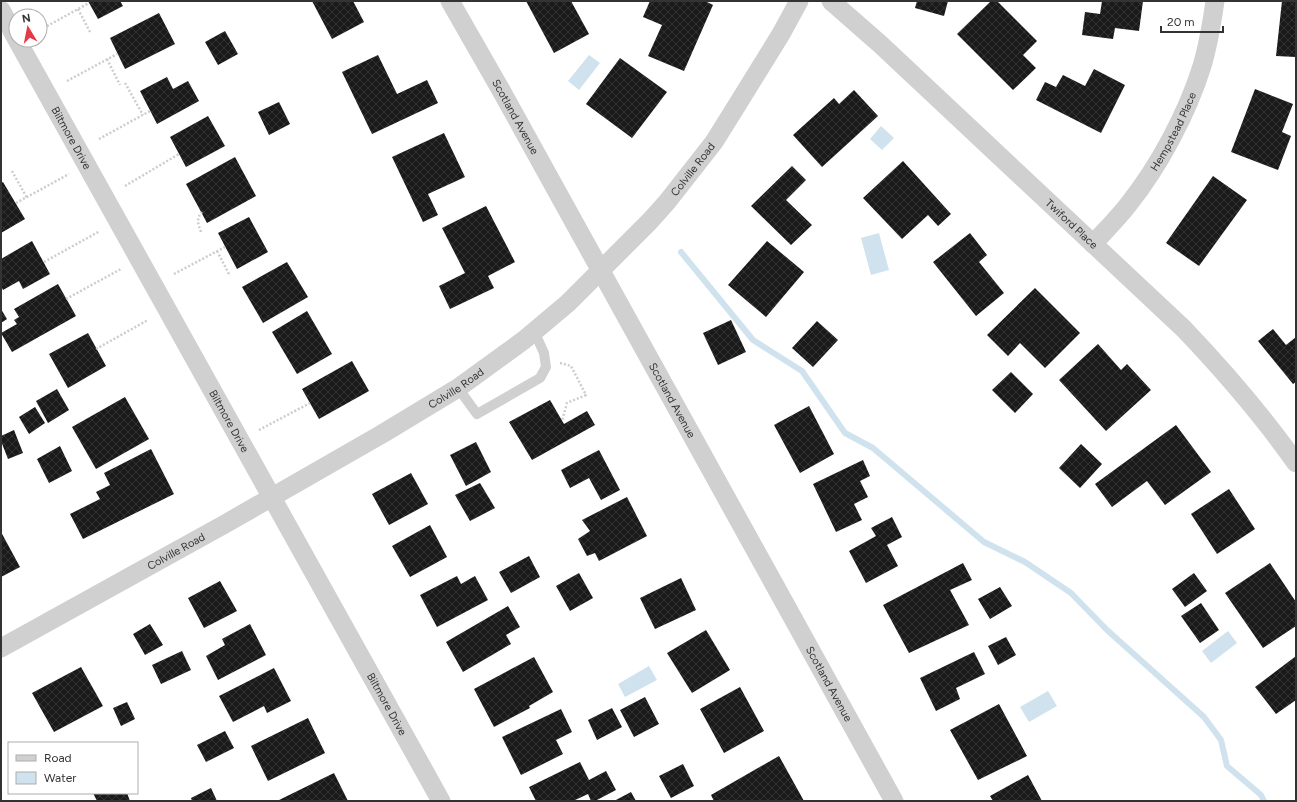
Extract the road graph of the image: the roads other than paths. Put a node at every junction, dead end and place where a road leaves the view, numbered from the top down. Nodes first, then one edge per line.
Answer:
1 (450, 1) edge
2 (798, 1) edge
3 (831, 1) edge
4 (1216, 1) edge
5 (1, 10) edge
6 (8, 23) edge
7 (22, 48) edge
8 (1093, 244) junction
9 (601, 270) junction
10 (534, 331) junction
11 (458, 388) junction
12 (1295, 459) edge
13 (272, 497) junction
14 (1, 648) edge
15 (441, 801) edge
16 (894, 801) edge

1 - 9 street, Scotland Avenue
2 - 9 street, Colville Road
3 - 8 street, Twiford Place
4 - 8 street, Hempstead Place
5 - 6 street, Biltmore Drive
7 - 13 street, Biltmore Drive
8 - 12 street, Twiford Place
9 - 10 street, Colville Road
9 - 16 street, Scotland Avenue
10 - 11 street, Colville Road
10 - 11 lane
11 - 13 street, Colville Road
13 - 14 street, Colville Road
13 - 15 street, Biltmore Drive

